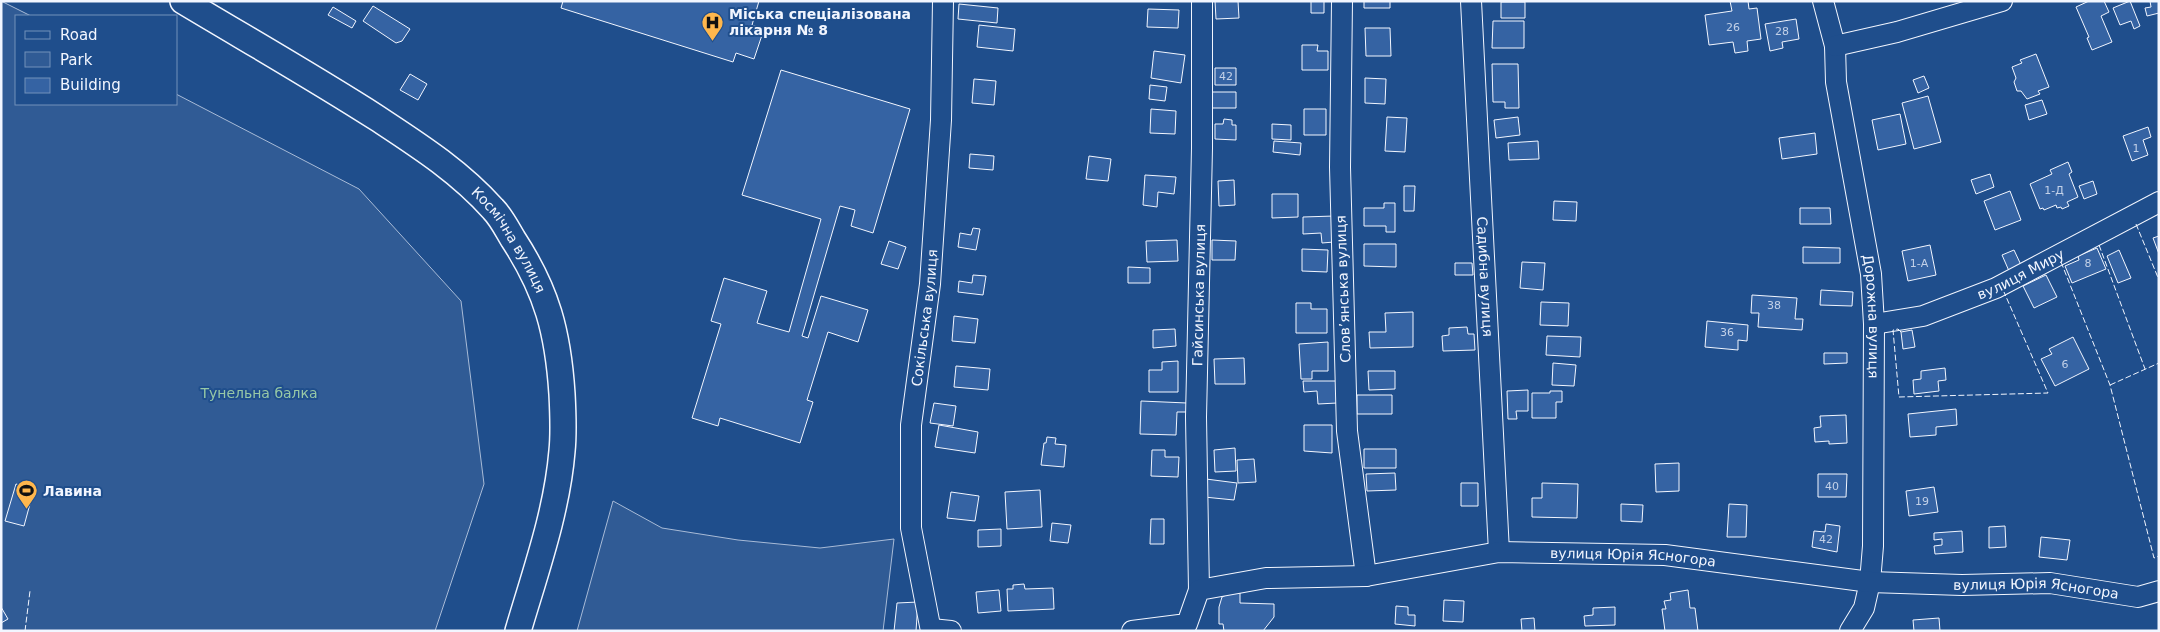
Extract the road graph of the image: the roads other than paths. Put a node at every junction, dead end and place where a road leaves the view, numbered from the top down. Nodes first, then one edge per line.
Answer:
1 (183, 1) edge
2 (943, 1) edge
3 (1202, 1) edge
4 (1342, 1) edge
5 (1472, 1) edge
6 (1824, 1) edge
7 (2002, 1) edge
8 (1835, 46) junction
9 (2159, 202) edge
10 (1874, 324) junction
11 (1499, 552) junction
12 (1366, 576) junction
13 (1870, 582) junction
14 (1199, 590) junction
15 (2159, 591) edge
16 (931, 630) edge
17 (518, 631) edge
18 (951, 631) edge
19 (1132, 631) edge
20 (1850, 631) edge

1 - 17 main road, Космічна вулиця
2 - 16 street, Сокільська вулиця
3 - 14 street, Гайсинська вулиця
4 - 12 street, Словʼянська вулиця
5 - 11 street, Садибна вулиця
6 - 8 street, Дорожна вулиця
7 - 8 street
8 - 10 street, Дорожна вулиця
9 - 10 street, вулиця Миру
10 - 13 street, Дорожна вулиця
11 - 12 street, вулиця Юрія Ясногора
11 - 13 street, вулиця Юрія Ясногора
12 - 14 street, вулиця Юрія Ясногора
13 - 15 street, вулиця Юрія Ясногора
13 - 20 street, Дорожна вулиця
14 - 19 street
16 - 18 street

